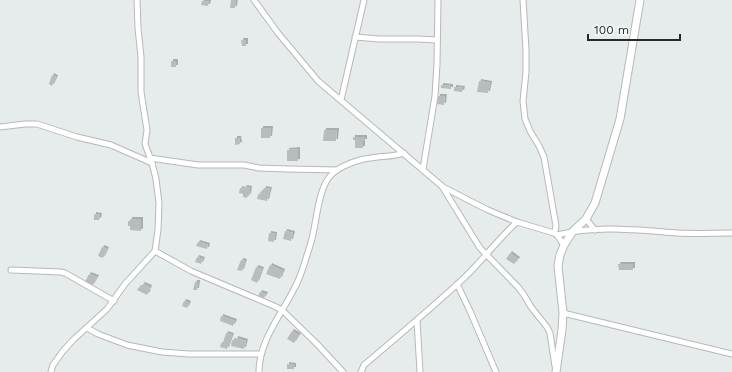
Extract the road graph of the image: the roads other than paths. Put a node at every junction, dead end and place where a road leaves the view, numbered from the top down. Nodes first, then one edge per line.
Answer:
1 (137, 0) edge
2 (254, 0) edge
3 (364, 0) edge
4 (438, 0) edge
5 (523, 0) edge
6 (640, 0) edge
7 (355, 37) junction
8 (437, 40) junction
9 (341, 100) junction
10 (0, 127) edge
11 (404, 153) junction
12 (151, 161) junction
13 (423, 169) junction
14 (324, 170) junction
15 (337, 170) junction
16 (328, 179) junction
17 (442, 187) junction
18 (586, 219) junction
19 (517, 222) junction
20 (595, 230) junction
21 (573, 231) junction
22 (732, 233) edge
23 (555, 234) junction
24 (564, 245) junction
25 (155, 251) junction
26 (486, 255) junction
27 (11, 270) dead end
28 (457, 284) junction
29 (114, 301) junction
30 (282, 310) junction
31 (563, 313) junction
32 (417, 320) junction
33 (87, 328) junction
34 (261, 354) junction
35 (732, 354) edge
36 (556, 371) edge
37 (51, 372) edge
38 (258, 372) edge
39 (343, 372) edge
40 (361, 372) edge
41 (420, 372) edge
42 (496, 372) edge

1 - 12 street
2 - 9 street
3 - 7 street
4 - 8 street
5 - 23 street
6 - 18 street
7 - 8 street
7 - 9 street
8 - 13 street
9 - 11 street
10 - 12 street
11 - 13 street
11 - 15 street
12 - 14 street
12 - 25 street
13 - 17 street
14 - 15 street
14 - 16 street
15 - 16 street
16 - 30 street
17 - 19 street
17 - 26 street
18 - 20 street
18 - 21 street
19 - 23 street
19 - 26 street
20 - 21 street
20 - 22 street
21 - 23 street
21 - 24 street
23 - 24 street
24 - 31 street
25 - 29 street
25 - 30 street
26 - 28 street
26 - 36 street
27 - 29 street
28 - 32 street
28 - 42 street
29 - 33 street
30 - 34 street
30 - 39 street
31 - 35 street
31 - 36 street
32 - 40 street
32 - 41 street
33 - 34 street
33 - 37 street
34 - 38 street

